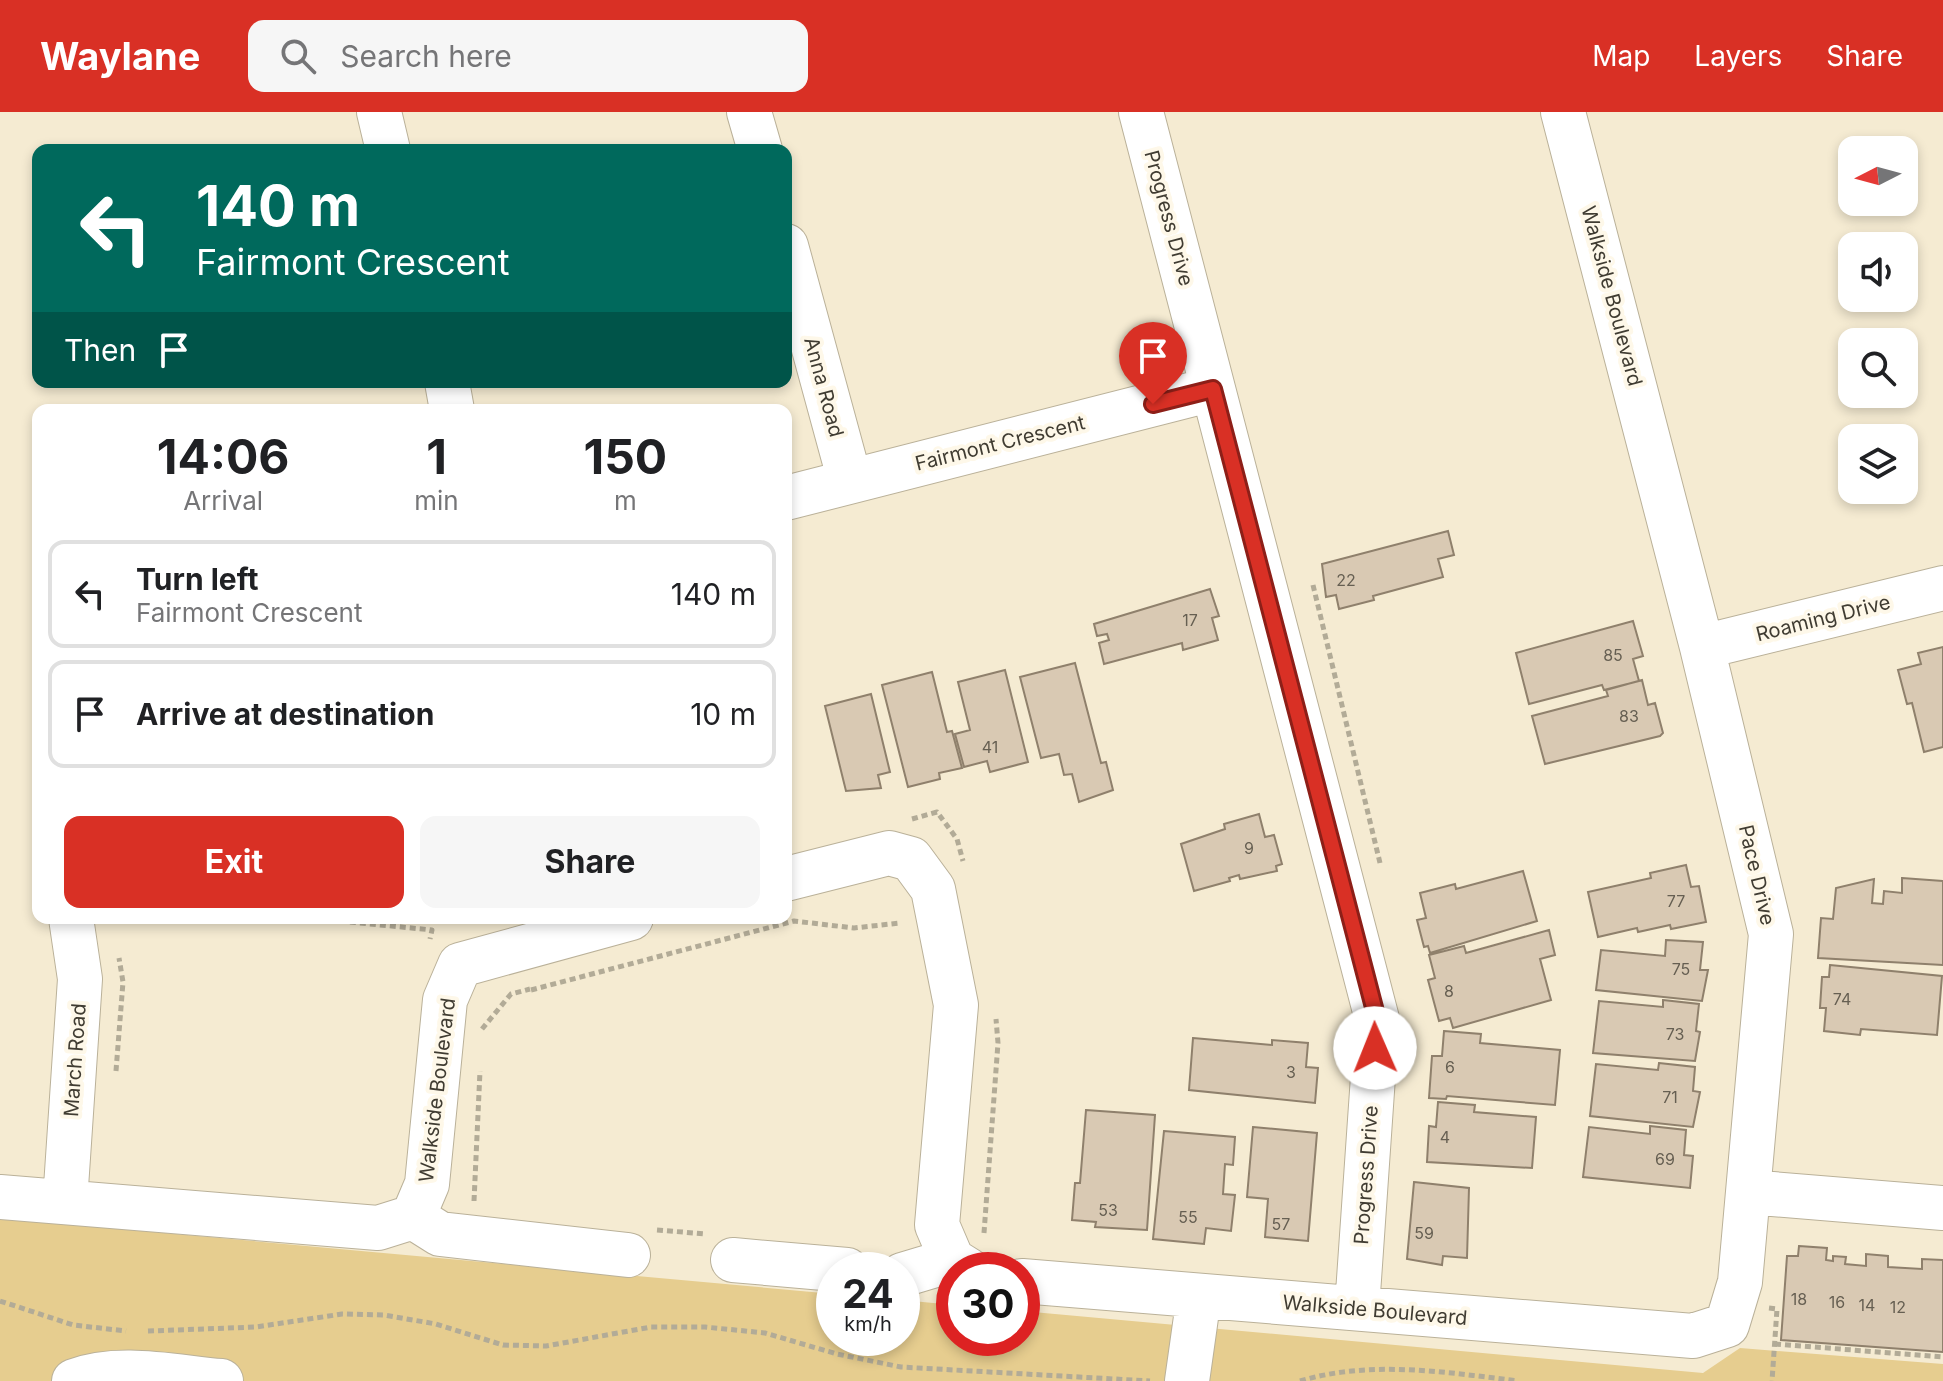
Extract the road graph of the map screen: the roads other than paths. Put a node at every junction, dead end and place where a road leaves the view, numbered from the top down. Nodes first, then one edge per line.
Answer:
1 (379, 112) edge
2 (749, 112) edge
3 (1141, 112) edge
4 (1563, 112) edge
5 (387, 144) edge
6 (758, 144) edge
7 (792, 268) edge
8 (1213, 389) junction
9 (850, 481) junction
10 (1660, 481) joint
11 (792, 496) edge
12 (1943, 588) edge
13 (1702, 647) junction
14 (792, 877) edge
15 (72, 924) edge
16 (607, 924) edge
17 (1748, 1192) junction
18 (0, 1197) edge
19 (65, 1202) junction
20 (1943, 1208) edge
21 (413, 1217) junction
22 (953, 1252) edge
23 (628, 1255) road end
24 (733, 1260) road end
25 (816, 1267) edge
26 (1040, 1283) edge
27 (1199, 1296) junction
28 (1357, 1308) junction
29 (1727, 1325) joint
30 (74, 1381) edge
31 (221, 1381) edge
32 (1187, 1381) edge

1 - 5 street
2 - 6 street
3 - 8 street, Progress Drive
4 - 10 street, Walkside Boulevard
7 - 9 street, Anna Road
8 - 9 street, Fairmont Crescent
8 - 28 street, Progress Drive
9 - 11 street, Fairmont Crescent
10 - 13 street, Pace Drive
12 - 13 street, Roaming Drive
13 - 17 street, Pace Drive
14 - 22 street
15 - 19 street, March Road
16 - 21 street, Walkside Boulevard
17 - 20 street
17 - 29 street, Pace Drive
18 - 19 street
19 - 21 street
21 - 23 street
24 - 25 street
26 - 27 street, Walkside Boulevard
27 - 28 street, Walkside Boulevard
27 - 32 street
28 - 29 street, Walkside Boulevard
30 - 31 street

